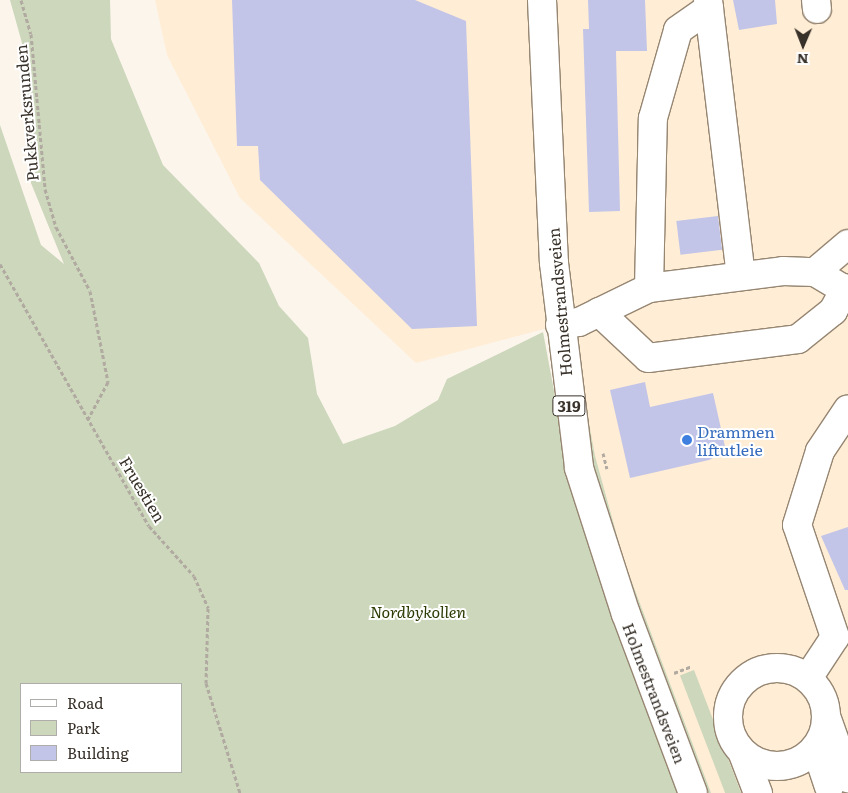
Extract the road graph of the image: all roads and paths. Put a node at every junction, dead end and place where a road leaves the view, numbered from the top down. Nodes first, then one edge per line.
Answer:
1 (21, 0) edge
2 (542, 0) edge
3 (709, 4) edge
4 (848, 244) edge
5 (0, 264) edge
6 (815, 272) junction
7 (741, 276) junction
8 (650, 288) junction
9 (847, 290) edge
10 (599, 312) junction
11 (560, 325) junction
12 (848, 409) edge
13 (88, 419) junction
14 (602, 448) dead end
15 (608, 476) dead end
16 (670, 664) dead end
17 (692, 666) dead end
18 (673, 674) junction
19 (808, 678) junction
20 (677, 683) dead end
21 (822, 735) junction
22 (751, 758) junction
23 (839, 782) edge
24 (240, 793) edge
25 (693, 793) edge
26 (758, 793) edge
27 (769, 793) edge

1 - 13 path, Pukkverksrunden
2 - 11 main road, Holmestrandsveien / 319
3 - 7 main road
3 - 8 main road
4 - 6 main road
5 - 13 path, Fruestien
6 - 7 main road
6 - 9 main road
7 - 8 main road
8 - 10 main road
9 - 10 main road
10 - 11 main road
11 - 25 main road, Holmestrandsveien / 319
12 - 19 main road
13 - 24 path, Fruestien
14 - 15 path
16 - 18 path
17 - 18 path
18 - 20 path
19 - 21 main road
19 - 22 main road
21 - 22 main road
21 - 23 main road
22 - 26 main road
22 - 27 main road

